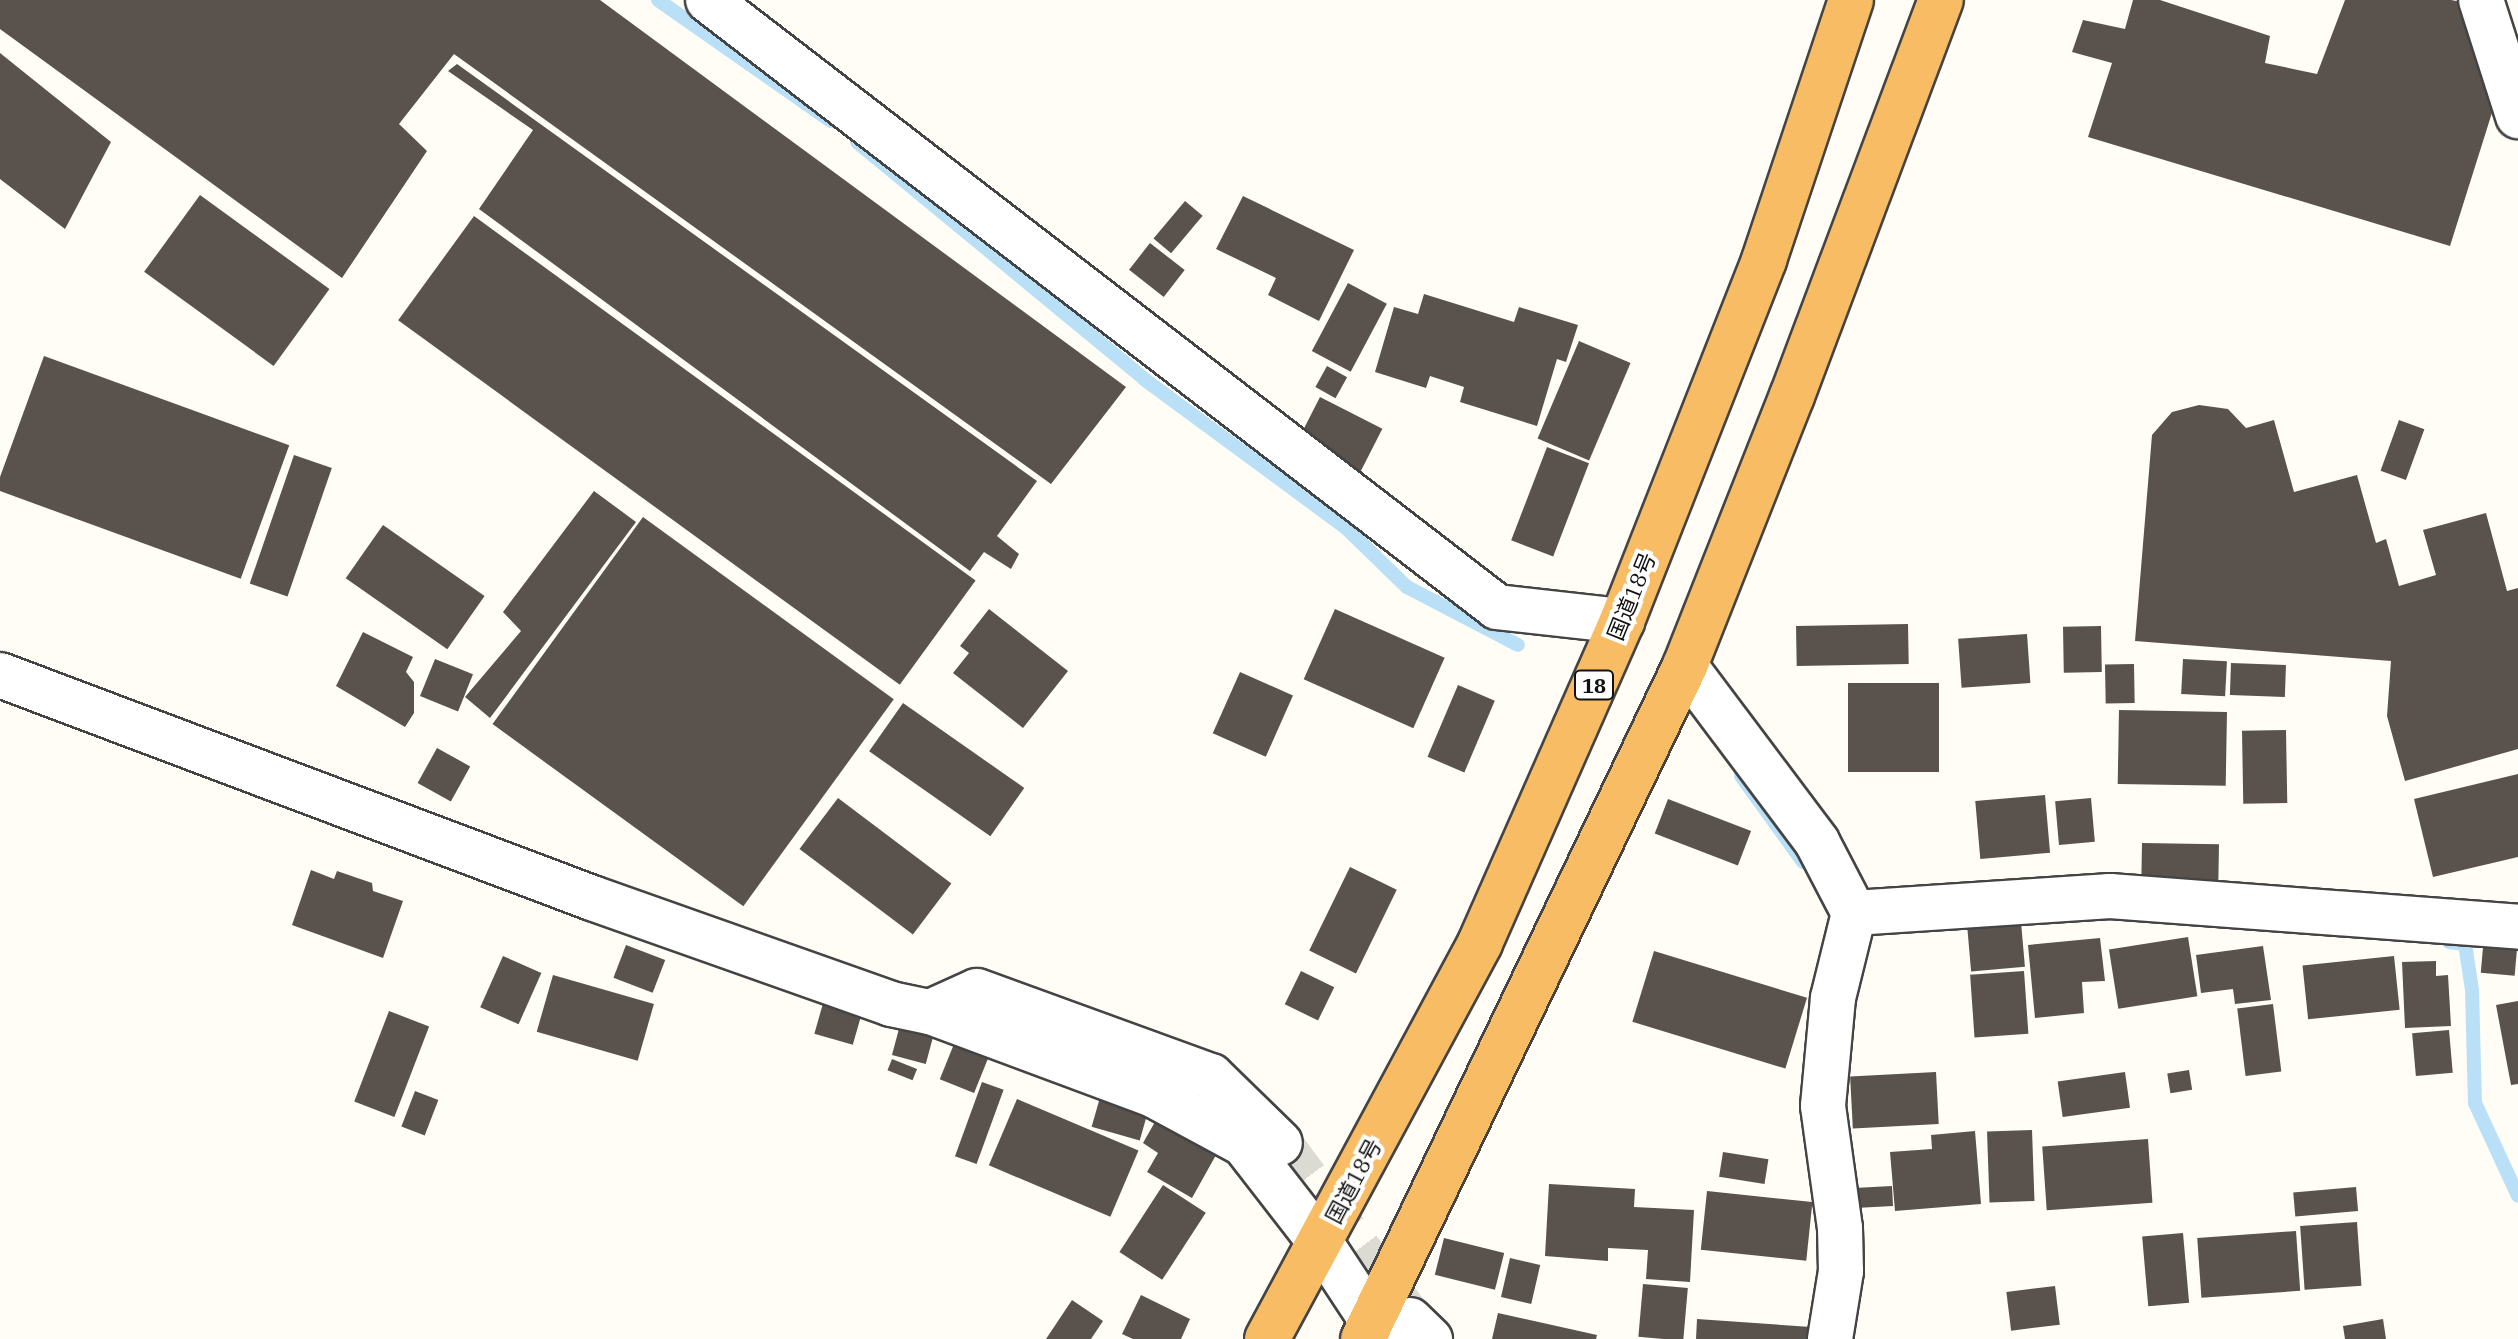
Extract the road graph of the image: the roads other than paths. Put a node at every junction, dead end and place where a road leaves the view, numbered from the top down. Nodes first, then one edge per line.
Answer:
1 (708, 0) edge
2 (1851, 0) edge
3 (1941, 0) edge
4 (2481, 0) edge
5 (2518, 116) edge
6 (1622, 621) junction
7 (1685, 666) junction
8 (0, 675) edge
9 (1854, 913) junction
10 (2518, 927) edge
11 (930, 1012) junction
12 (1280, 1143) tunnel mouth
13 (1320, 1242) junction
14 (1392, 1331) edge
15 (1267, 1339) edge
16 (1830, 1339) edge

1 - 6 street
2 - 6 highway, 国道18号 / 18
3 - 7 highway
4 - 5 street
6 - 13 highway, 国道18号 / 18
7 - 9 street
7 - 14 highway
8 - 11 street
9 - 10 street
9 - 16 street
11 - 12 street
11 - 13 street
13 - 14 street
13 - 15 highway, 国道18号 / 18

